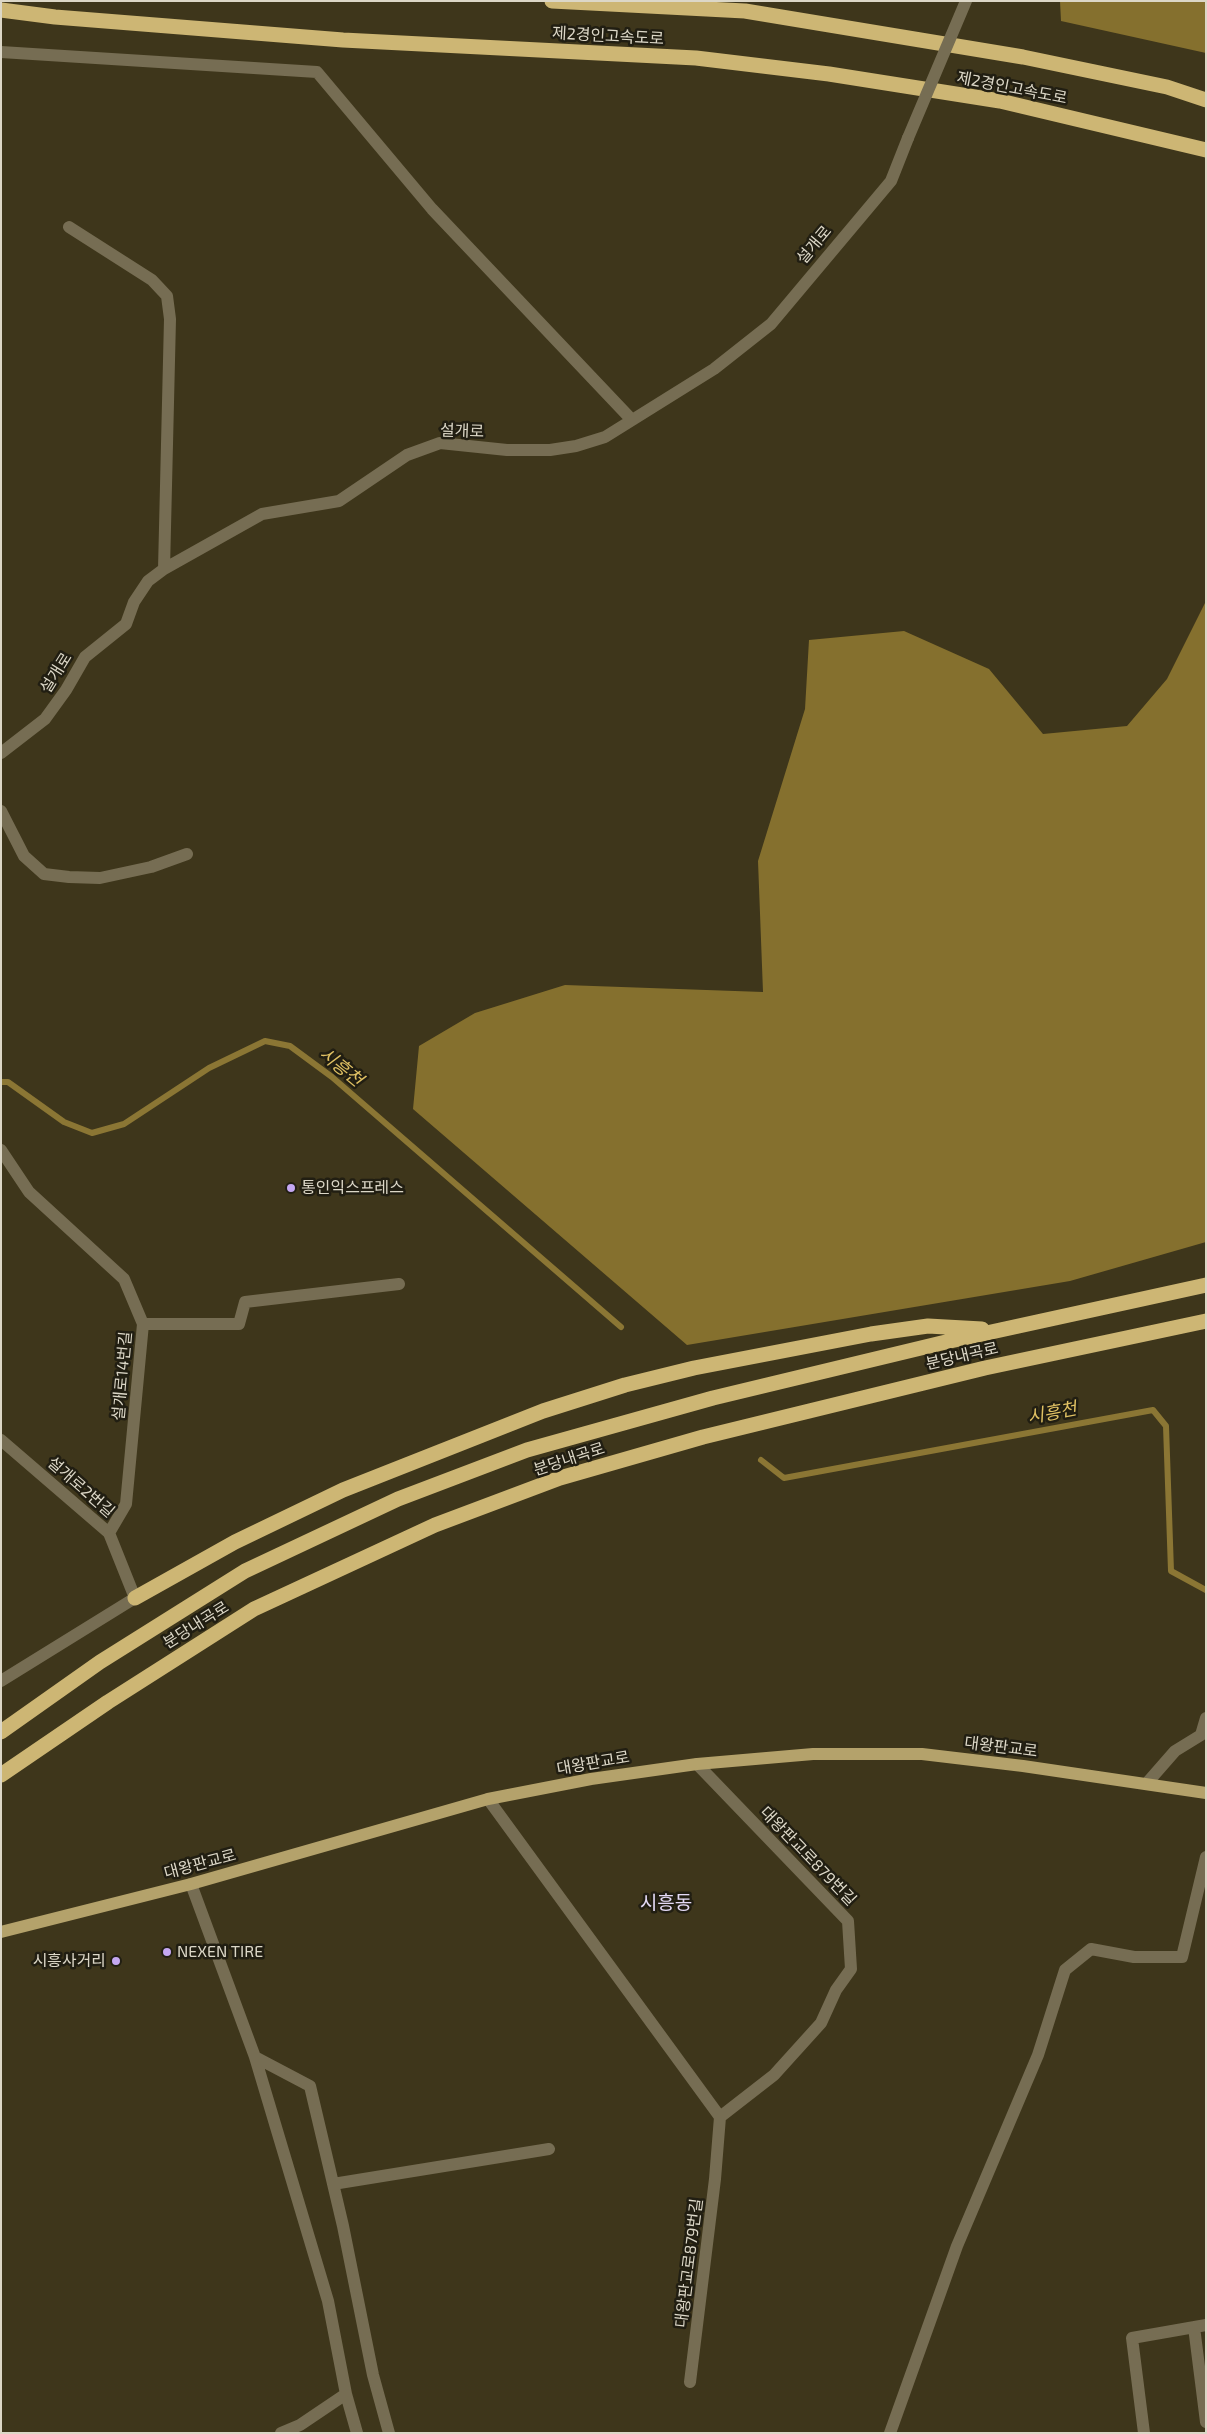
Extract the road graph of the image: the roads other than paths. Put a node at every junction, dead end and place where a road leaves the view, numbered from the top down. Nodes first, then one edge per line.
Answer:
1 (552, 1) edge
2 (966, 1) edge
3 (1, 10) edge
4 (1, 52) edge
5 (1206, 100) edge
6 (1206, 150) edge
7 (69, 227) dead end
8 (631, 419) junction
9 (164, 569) junction
10 (1, 753) edge
11 (1, 811) edge
12 (188, 854) dead end
13 (1, 1150) edge
14 (399, 1284) dead end
15 (1206, 1285) edge
16 (1206, 1321) edge
17 (143, 1324) junction
18 (1001, 1330) junction
19 (1, 1440) edge
20 (109, 1533) junction
21 (136, 1598) junction
22 (1, 1682) edge
23 (1206, 1718) edge
24 (1, 1732) edge
25 (697, 1764) junction
26 (1, 1775) edge
27 (1147, 1783) junction
28 (1206, 1793) edge
29 (488, 1800) junction
30 (1206, 1857) edge
31 (191, 1884) junction
32 (1, 1932) edge
33 (255, 2058) junction
34 (720, 2117) junction
35 (549, 2149) dead end
36 (333, 2184) junction
37 (1200, 2326) edge
38 (690, 2382) dead end
39 (346, 2394) junction
40 (1206, 2422) edge
41 (281, 2433) edge
42 (357, 2433) edge
43 (389, 2433) edge
44 (890, 2433) edge
45 (1144, 2433) edge

1 - 5 highway, 제2경인고속도로
2 - 8 street, 설개로, bridge
3 - 6 highway, 제2경인고속도로
4 - 8 street
7 - 9 street
8 - 9 street, 설개로
9 - 10 street, 설개로
11 - 12 street
13 - 17 street, 설개로14번길
14 - 17 street
15 - 18 highway, 분당내곡로
16 - 26 highway, 분당내곡로
17 - 20 street, 설개로14번길
18 - 21 highway
18 - 24 highway, 분당내곡로
19 - 20 street, 설개로2번길
20 - 21 street, 설개로2번길
21 - 22 street
23 - 27 street
25 - 27 main road, 대왕판교로
25 - 29 main road, 대왕판교로
25 - 34 street, 대왕판교로879번길
27 - 28 main road, 대왕판교로
29 - 31 main road, 대왕판교로
29 - 34 street
30 - 44 street
31 - 32 main road, 대왕판교로
31 - 33 street
33 - 36 street
33 - 39 street
34 - 38 street, 대왕판교로879번길
35 - 36 street
36 - 43 street
37 - 40 street
37 - 45 street
39 - 41 street
39 - 42 street

